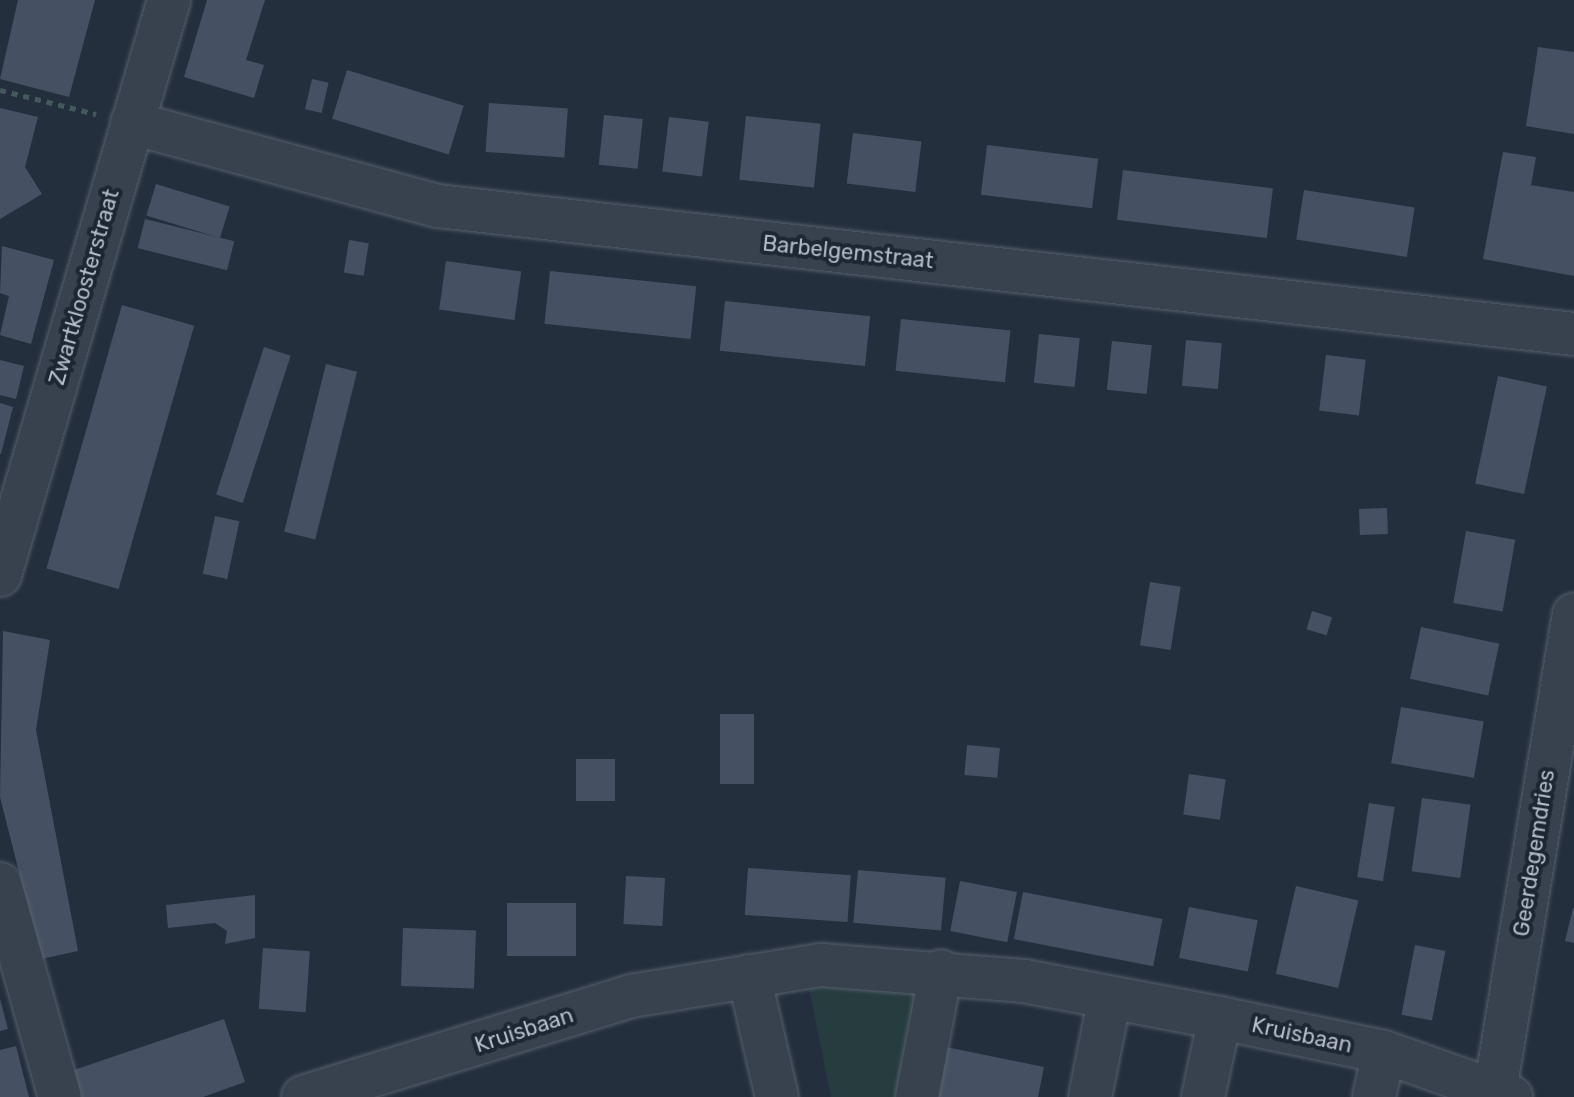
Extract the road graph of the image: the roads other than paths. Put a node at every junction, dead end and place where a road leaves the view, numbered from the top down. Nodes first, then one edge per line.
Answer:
1 (169, 0) edge
2 (132, 123) junction
3 (1574, 334) edge
4 (0, 575) edge
5 (1574, 614) edge
6 (0, 884) edge
7 (941, 971) junction
8 (749, 976) junction
9 (1110, 997) junction
10 (1220, 1018) junction
11 (1384, 1052) junction
12 (1503, 1094) edge
13 (60, 1097) edge
14 (303, 1097) edge
15 (777, 1097) edge
16 (917, 1097) edge
17 (1090, 1097) edge
18 (1203, 1097) edge
19 (1374, 1097) edge

1 - 2 street, Zwartkloosterstraat
2 - 3 street, Barbelgemstraat
2 - 4 street, Zwartkloosterstraat
5 - 12 street, Geerdegemdries
6 - 13 street
7 - 8 street, Kruisbaan
7 - 9 street, Kruisbaan
7 - 16 street
8 - 14 street, Kruisbaan
8 - 15 street
9 - 10 street, Kruisbaan
9 - 17 street
10 - 11 street, Kruisbaan
10 - 18 street, Kruisbaan
11 - 12 street, Kruisbaan
11 - 19 street, Kruisbaan

